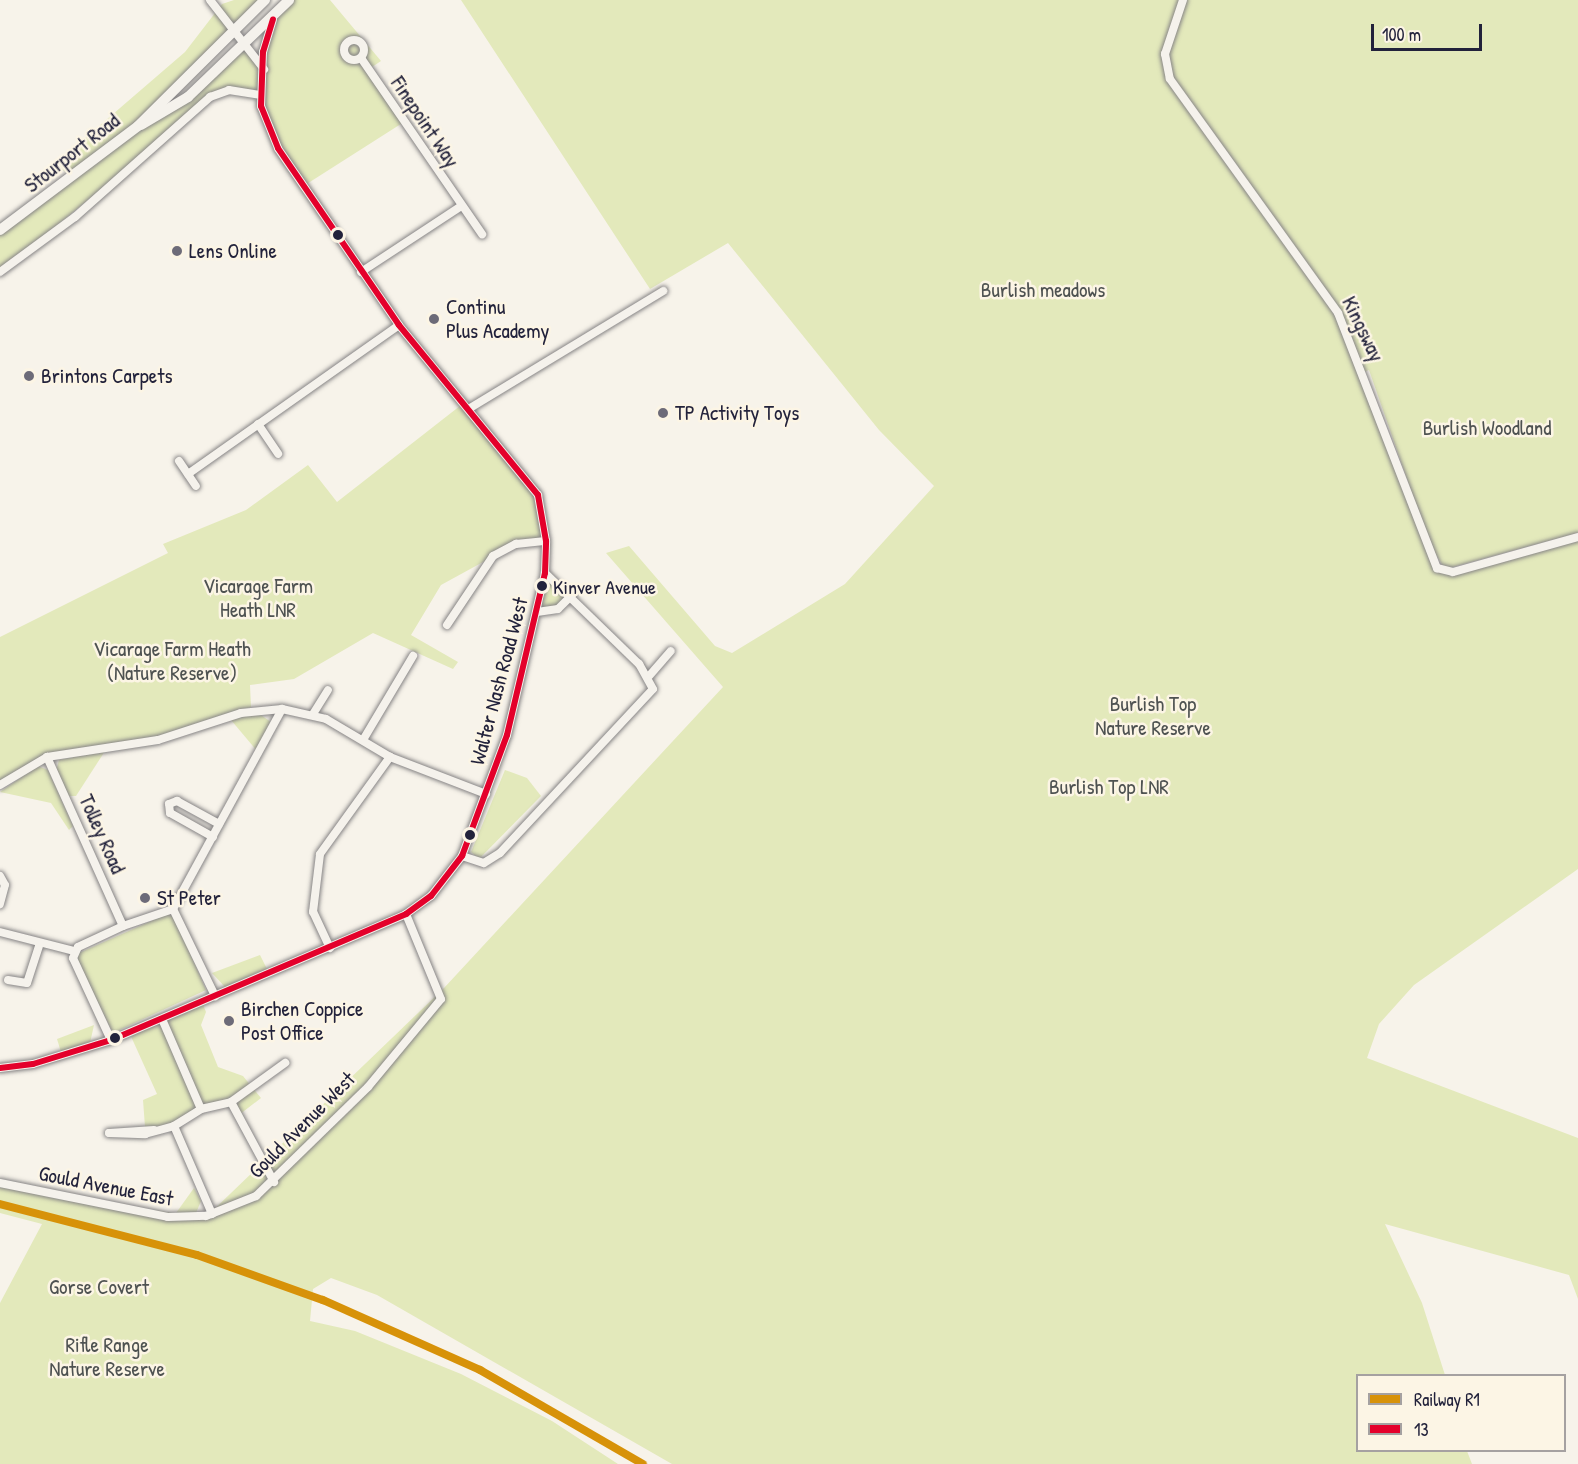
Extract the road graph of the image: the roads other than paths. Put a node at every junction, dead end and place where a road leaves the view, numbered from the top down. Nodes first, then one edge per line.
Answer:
1 (210, 0) edge
2 (265, 0) edge
3 (289, 0) edge
4 (1183, 0) edge
5 (273, 19) junction
6 (234, 32) junction
7 (244, 46) junction
8 (361, 58) dead end
9 (264, 69) junction
10 (260, 95) junction
11 (138, 126) junction
12 (460, 207) junction
13 (0, 230) edge
14 (482, 234) dead end
15 (0, 272) edge
16 (361, 272) junction
17 (663, 291) dead end
18 (399, 325) junction
19 (470, 408) junction
20 (258, 424) junction
21 (278, 454) dead end
22 (179, 461) dead end
23 (188, 474) junction
24 (196, 486) dead end
25 (1578, 537) edge
26 (546, 541) junction
27 (545, 573) junction
28 (572, 595) junction
29 (537, 612) junction
30 (447, 625) dead end
31 (671, 651) dead end
32 (413, 656) dead end
33 (649, 676) junction
34 (328, 690) dead end
35 (282, 709) junction
36 (313, 714) junction
37 (363, 740) junction
38 (47, 757) junction
39 (390, 757) junction
40 (0, 784) edge
41 (486, 794) junction
42 (219, 824) junction
43 (213, 837) junction
44 (462, 856) junction
45 (0, 876) edge
46 (0, 904) edge
47 (173, 909) junction
48 (406, 914) junction
49 (123, 926) junction
50 (0, 932) edge
51 (40, 943) junction
52 (330, 948) junction
53 (74, 951) junction
54 (8, 980) dead end
55 (215, 996) junction
56 (162, 1019) junction
57 (111, 1040) junction
58 (285, 1063) dead end
59 (0, 1068) edge
60 (231, 1102) junction
61 (201, 1109) junction
62 (174, 1126) junction
63 (154, 1130) dead end
64 (274, 1182) junction
65 (0, 1184) edge
66 (241, 1204) joint
67 (212, 1214) junction

1 - 6 street
2 - 6 main road, Stourport Road
3 - 5 main road, Stourport Road
4 - 25 street, Kingsway
5 - 7 main road, Stourport Road
5 - 9 street, Walter Nash Road West
6 - 7 street
6 - 11 main road, Stourport Road
7 - 9 street
7 - 11 main road, Stourport Road
8 - 12 street, Finepoint Way
9 - 10 street, Walter Nash Road West
10 - 15 street
10 - 16 street, Walter Nash Road West
11 - 13 main road, Stourport Road
12 - 14 street, Finepoint Way
12 - 16 street
16 - 18 street, Walter Nash Road West
17 - 19 street
18 - 19 street, Walter Nash Road West
18 - 20 street
19 - 26 street, Walter Nash Road West
20 - 21 street
20 - 23 street
22 - 23 street
23 - 24 street
26 - 27 street, Walter Nash Road West
26 - 30 street
27 - 28 street
27 - 29 street, Walter Nash Road West
28 - 29 street
28 - 33 street
29 - 41 street, Walter Nash Road West
31 - 33 street
32 - 37 street
33 - 44 street
34 - 36 street
35 - 36 street
35 - 38 street
35 - 42 street
36 - 37 street
37 - 39 street
38 - 40 street
38 - 49 street, Tolley Road
39 - 41 street
39 - 52 street
41 - 44 street, Walter Nash Road West
42 - 43 street
42 - 43 street
43 - 47 street
44 - 48 street, Walter Nash Road West
45 - 46 street
47 - 49 street
47 - 55 street
48 - 52 street, Walter Nash Road West
48 - 64 street, Gould Avenue West
49 - 53 street
50 - 51 street
51 - 53 street
51 - 54 street
52 - 55 street, Walter Nash Road West
53 - 57 street
55 - 56 street, Walter Nash Road West
56 - 57 street, Walter Nash Road West
56 - 61 street
57 - 59 street, Walter Nash Road West
58 - 60 street
60 - 61 street
60 - 64 street
61 - 62 street
62 - 63 street
62 - 67 street
64 - 66 street, Gould Avenue West
65 - 67 street, Gould Avenue East
66 - 67 street, Gould Avenue East

